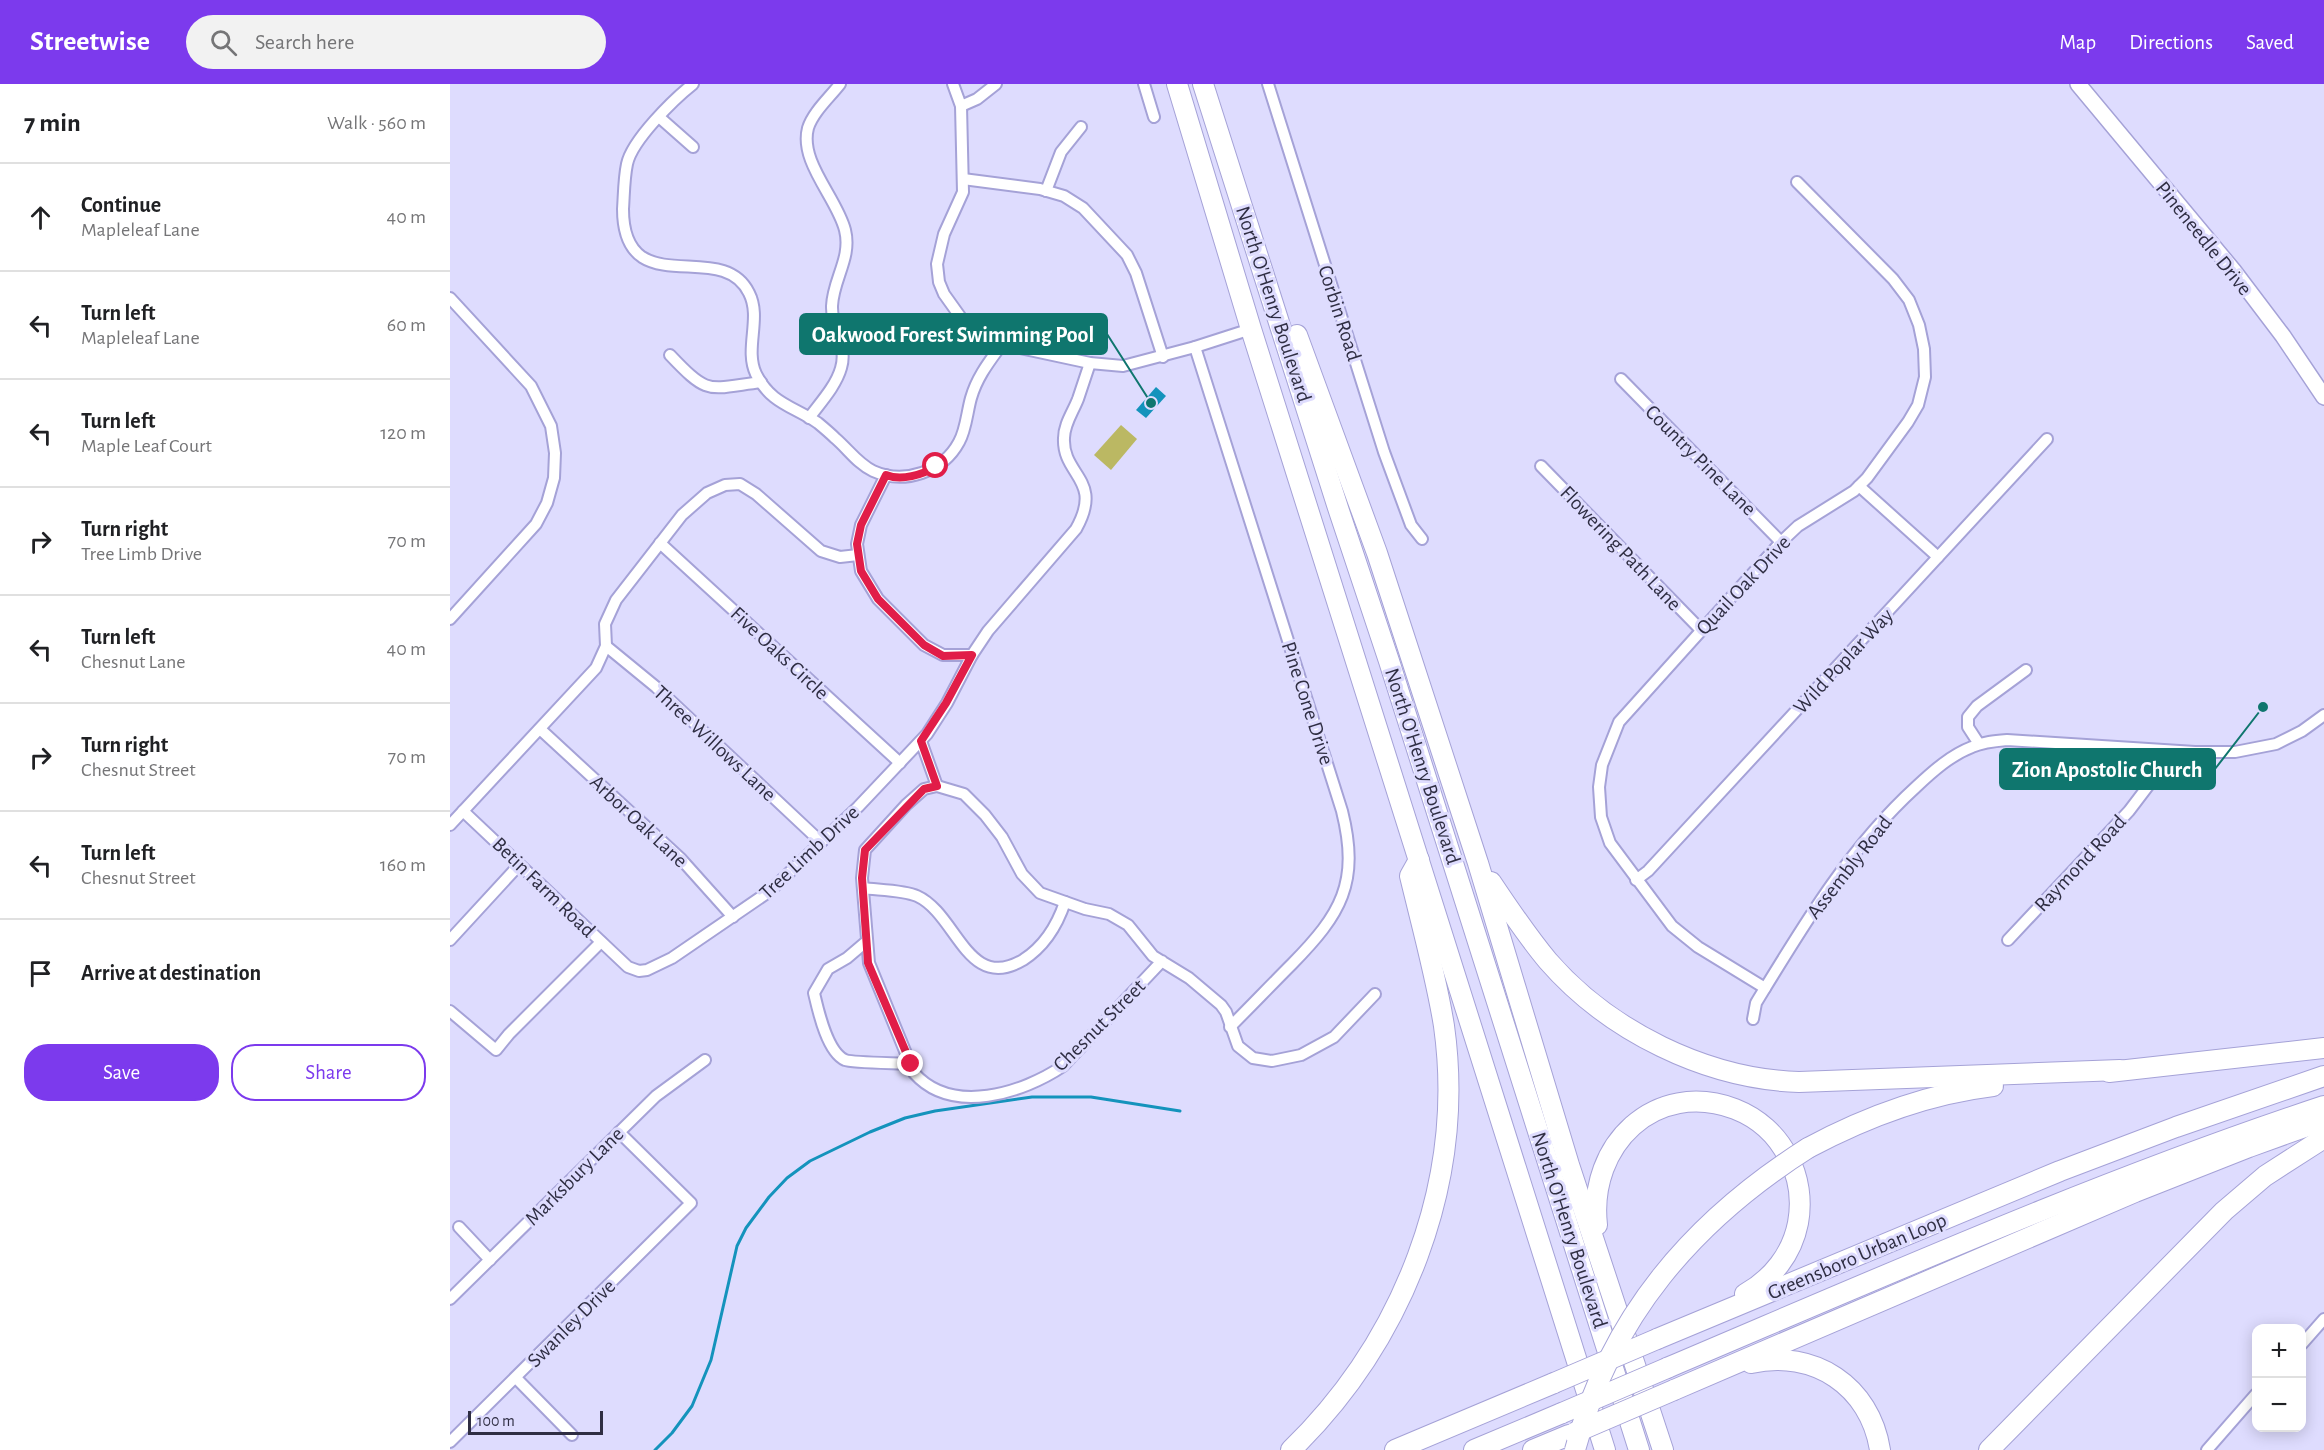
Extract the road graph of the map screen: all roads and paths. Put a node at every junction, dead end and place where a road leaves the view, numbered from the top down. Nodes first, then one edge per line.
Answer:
1 (693, 84) edge
2 (840, 84) edge
3 (953, 84) edge
4 (996, 84) edge
5 (1144, 84) edge
6 (1177, 84) edge
7 (1203, 84) edge
8 (1268, 84) edge
9 (2078, 84) edge
10 (962, 106) junction
11 (659, 117) junction
12 (1154, 117) dead end
13 (1081, 127) dead end
14 (693, 147) dead end
15 (1226, 156) junction
16 (963, 179) junction
17 (1797, 182) dead end
18 (1047, 191) junction
19 (451, 302) edge
20 (1251, 329) junction
21 (1002, 344) junction
22 (1195, 347) junction
23 (670, 355) dead end
24 (1162, 357) junction
25 (1090, 363) junction
26 (1620, 379) dead end
27 (761, 382) junction
28 (2324, 397) edge
29 (809, 418) junction
30 (2047, 439) dead end
31 (1541, 466) dead end
32 (886, 475) junction
33 (1859, 486) junction
34 (1422, 538) dead end
35 (1781, 542) junction
36 (660, 543) junction
37 (858, 555) junction
38 (1938, 557) junction
39 (450, 619) edge
40 (1701, 630) junction
41 (606, 646) junction
42 (972, 655) junction
43 (2026, 670) dead end
44 (2324, 715) edge
45 (540, 729) junction
46 (921, 741) junction
47 (1979, 744) junction
48 (2161, 750) junction
49 (900, 763) junction
50 (937, 786) junction
51 (464, 811) junction
52 (450, 825) edge
53 (821, 842) junction
54 (1419, 860) junction
55 (1478, 863) junction
56 (519, 865) junction
57 (1636, 880) junction
58 (863, 888) junction
59 (1065, 902) junction
60 (733, 917) junction
61 (450, 940) edge
62 (2008, 940) dead end
63 (867, 941) junction
64 (602, 942) junction
65 (1162, 961) junction
66 (1765, 988) junction
67 (1376, 994) dead end
68 (450, 1011) edge
69 (1753, 1019) dead end
70 (1230, 1028) junction
71 (2324, 1048) edge
72 (705, 1060) dead end
73 (911, 1064) junction
74 (2120, 1070) junction
75 (2324, 1076) edge
76 (2324, 1106) edge
77 (2324, 1120) edge
78 (619, 1132) junction
79 (2324, 1138) edge
80 (459, 1227) dead end
81 (489, 1260) junction
82 (1602, 1260) junction
83 (450, 1299) edge
84 (1707, 1317) junction
85 (2324, 1319) edge
86 (2306, 1339) edge
87 (1722, 1370) junction
88 (516, 1378) junction
89 (2252, 1399) edge
90 (572, 1435) dead end
91 (450, 1442) edge
92 (1572, 1443) edge
93 (1291, 1450) edge
94 (1395, 1450) edge
95 (1474, 1450) edge
96 (1533, 1450) edge
97 (1605, 1450) edge
98 (1639, 1450) edge
99 (1663, 1450) edge
100 (1880, 1450) edge
101 (1989, 1450) edge
102 (2207, 1450) edge

1 - 11 street
2 - 29 street
3 - 10 street
4 - 10 street
5 - 12 street
6 - 20 highway, North O'Henry Boulevard
7 - 15 highway, North O'Henry Boulevard
8 - 34 street, Corbin Road
9 - 28 street, Pineneedle Drive
10 - 16 street
11 - 14 street
11 - 27 street
13 - 18 street
15 - 55 highway
15 - 98 highway, North O'Henry Boulevard
16 - 18 street
16 - 21 street
17 - 33 street, Quail Oak Drive
18 - 24 street
19 - 39 street
20 - 22 street
20 - 54 highway, North O'Henry Boulevard
21 - 25 street
21 - 32 street
22 - 24 street
22 - 70 street, Pine Cone Drive
23 - 27 street
24 - 25 street
25 - 42 street, Tree Limb Drive
26 - 35 street, Country Pine Lane
27 - 29 street
29 - 32 street
30 - 38 street, Wild Poplar Way
31 - 40 street, Flowering Path Lane
32 - 37 street
33 - 35 street, Quail Oak Drive
33 - 38 street
35 - 40 street, Quail Oak Drive
36 - 37 street
36 - 41 street
36 - 49 street, Five Oaks Circle
37 - 42 street
38 - 57 street, Wild Poplar Way
40 - 57 street, Quail Oak Drive
41 - 45 street
41 - 53 street, Three Willows Lane
42 - 46 street, Tree Limb Drive
43 - 47 street
44 - 48 street, Assembly Road
45 - 51 street
45 - 60 street, Arbor Oak Lane
46 - 49 street, Tree Limb Drive
46 - 50 street
47 - 48 street, Assembly Road
47 - 66 street, Assembly Road
48 - 62 street, Raymond Road
49 - 53 street, Tree Limb Drive
50 - 58 street, Chesnut Street
50 - 59 street, Chesnut Street
51 - 52 street
51 - 56 street, Betin Farm Road
53 - 60 street, Tree Limb Drive
54 - 93 highway
54 - 97 highway, North O'Henry Boulevard
55 - 74 highway
55 - 82 highway
56 - 61 street
56 - 64 street, Betin Farm Road
57 - 66 street, Quail Oak Drive
58 - 59 street
58 - 63 street, Chesnut Street
59 - 65 street, Chesnut Street
60 - 64 street, Tree Limb Drive
63 - 73 street, Chesnut Street
63 - 73 street
64 - 68 street, Betin Farm Road
65 - 70 street, Chesnut Street
65 - 73 street, Chesnut Street
66 - 69 street, Assembly Road
67 - 70 street, Chesnut Street
71 - 74 highway
72 - 78 street, Marksbury Lane
74 - 92 highway, bridge
75 - 84 highway, Greensboro Urban Loop
76 - 95 highway, Greensboro Urban Loop, bridge
77 - 87 highway
78 - 81 street, Marksbury Lane
78 - 88 street, Swanley Drive
79 - 101 highway
80 - 81 street
81 - 83 street, Marksbury Lane
82 - 84 highway
82 - 99 highway
84 - 94 highway, Greensboro Urban Loop, bridge
85 - 86 street
87 - 92 highway, bridge
87 - 100 highway
88 - 90 street
88 - 91 street, Swanley Drive
89 - 102 street
92 - 96 highway

